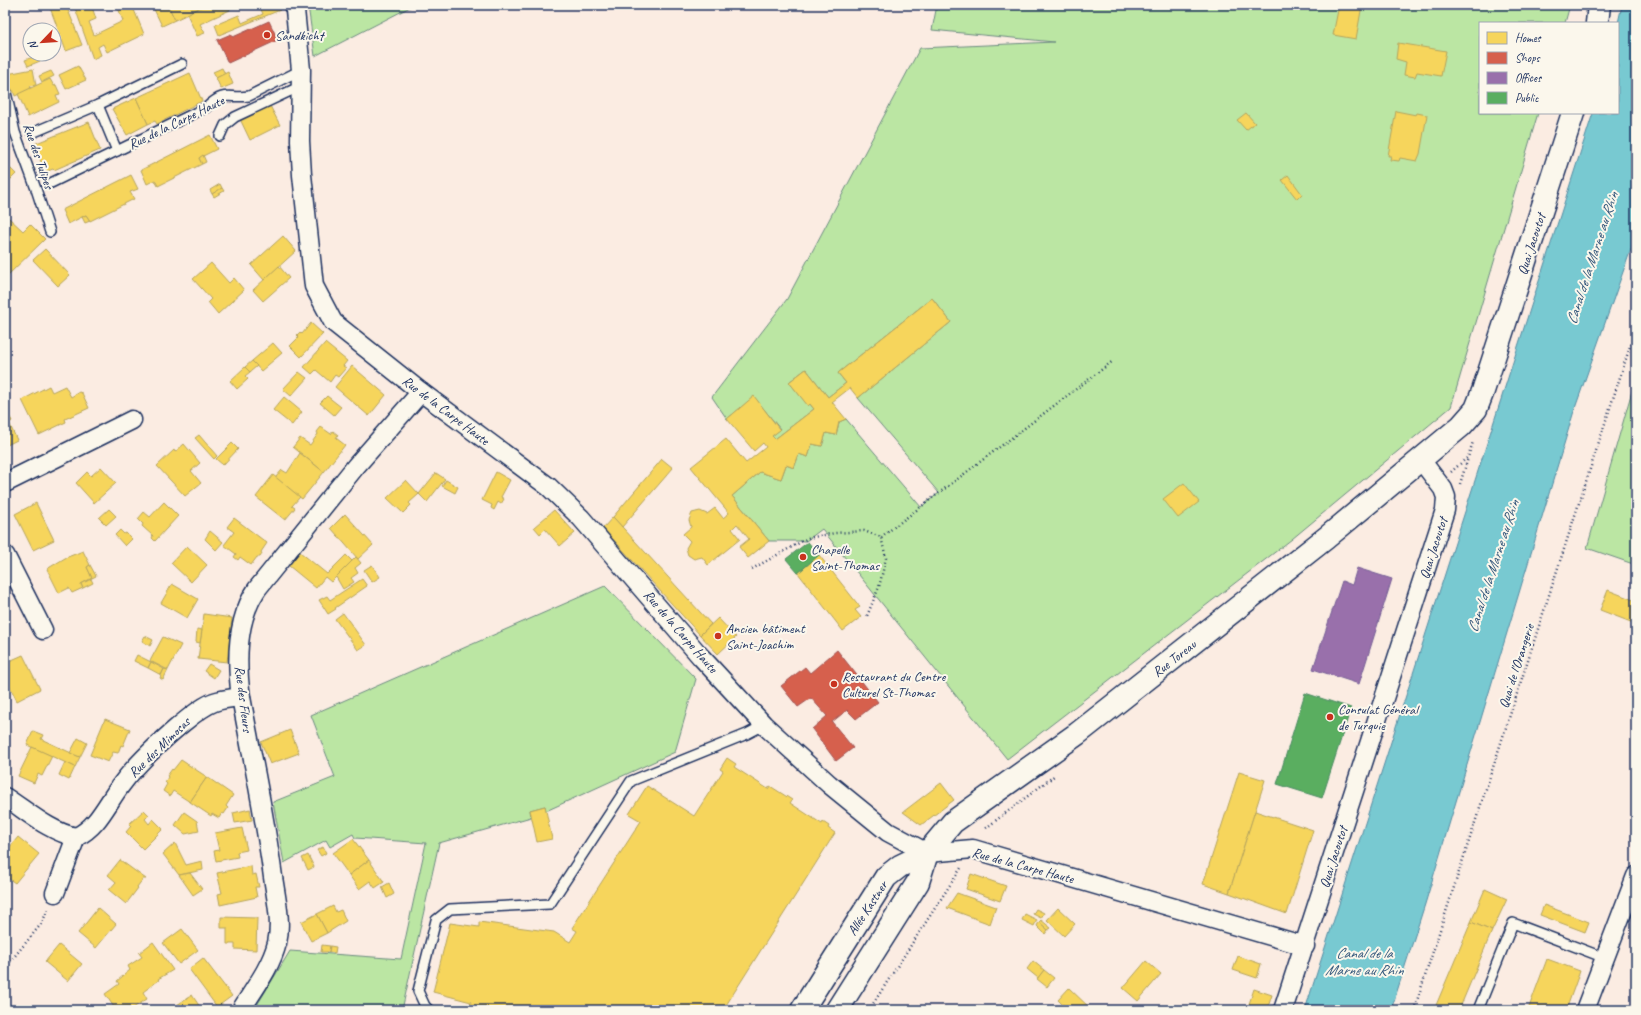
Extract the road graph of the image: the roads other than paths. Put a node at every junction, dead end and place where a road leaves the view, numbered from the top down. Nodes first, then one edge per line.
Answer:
1 (293, 5) edge
2 (1599, 5) edge
3 (1597, 22) edge
4 (182, 64) dead end
5 (301, 78) junction
6 (5, 88) edge
7 (98, 105) junction
8 (1573, 114) edge
9 (32, 133) dead end
10 (220, 136) dead end
11 (117, 151) junction
12 (51, 183) dead end
13 (50, 232) dead end
14 (421, 392) junction
15 (132, 420) dead end
16 (1421, 460) junction
17 (5, 483) edge
18 (5, 555) edge
19 (43, 630) dead end
20 (241, 697) junction
21 (764, 725) junction
22 (5, 797) edge
23 (76, 837) junction
24 (926, 853) junction
25 (1636, 876) edge
26 (55, 892) road end
27 (1305, 946) junction
28 (839, 952) junction
29 (1605, 958) junction
30 (865, 966) junction
31 (1587, 1009) edge
32 (241, 1010) edge
33 (429, 1010) edge
34 (802, 1010) edge
35 (837, 1010) edge
36 (1283, 1010) edge
37 (1478, 1010) edge

1 - 5 street, Rue de la Carpe Haute
2 - 3 main road
4 - 7 lane
5 - 10 lane
5 - 11 lane, Rue de la Carpe Haute
5 - 14 street, Rue de la Carpe Haute
6 - 13 lane, Rue des Tulipes
7 - 9 lane
7 - 11 lane
8 - 16 main road, Quai Jacoutot
11 - 12 lane, Rue de la Carpe Haute
14 - 20 street, Rue des Fleurs
14 - 21 street, Rue de la Carpe Haute
15 - 17 street
16 - 24 main road, Rue Toreau
16 - 27 street, Quai Jacoutot
18 - 19 street
20 - 23 street, Rue des Mimosas
20 - 32 street, Rue des Fleurs
21 - 24 street, Rue de la Carpe Haute
21 - 33 lane
22 - 23 street
23 - 26 street
24 - 27 street, Rue de la Carpe Haute
24 - 28 main road, Allée Kastner
24 - 30 main road, Allée Kastner
25 - 29 street
27 - 36 street, Quai Jacoutot
28 - 30 main road
28 - 34 main road, Allée Kastner
29 - 31 street
29 - 37 lane
30 - 35 main road, Allée Kastner

